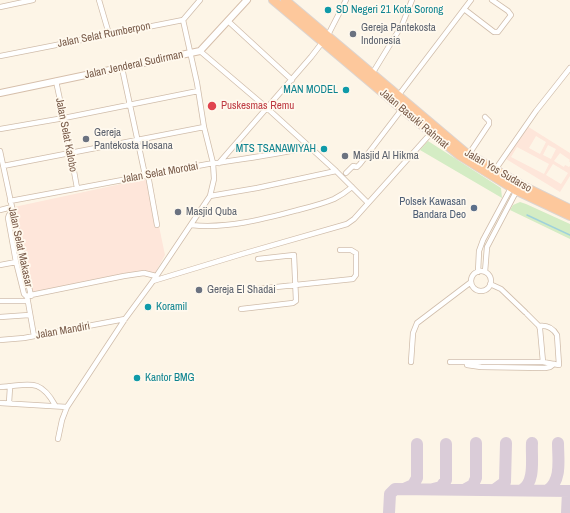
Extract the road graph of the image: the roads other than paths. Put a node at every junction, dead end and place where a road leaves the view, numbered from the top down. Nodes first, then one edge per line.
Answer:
1 (33, 0) edge
2 (99, 0) edge
3 (200, 0) edge
4 (247, 0) edge
5 (273, 0) edge
6 (285, 0) edge
7 (346, 0) edge
8 (412, 0) edge
9 (471, 0) edge
10 (492, 0) edge
11 (0, 7) edge
12 (464, 9) junction
13 (183, 20) junction
14 (228, 21) junction
15 (109, 34) junction
16 (325, 39) junction
17 (200, 51) junction
18 (191, 54) junction
19 (0, 56) edge
20 (122, 68) junction
21 (570, 68) edge
22 (372, 74) junction
23 (292, 80) junction
24 (56, 81) junction
25 (198, 92) junction
26 (0, 93) edge
27 (398, 96) junction
28 (131, 105) junction
29 (267, 108) junction
30 (402, 109) junction
31 (485, 117) dead end
32 (64, 118) junction
33 (422, 121) junction
34 (204, 127) junction
35 (0, 129) edge
36 (431, 133) junction
37 (138, 141) junction
38 (310, 147) junction
39 (0, 151) edge
40 (71, 153) junction
41 (469, 154) junction
42 (218, 163) junction
43 (213, 164) junction
44 (3, 166) junction
45 (495, 170) junction
46 (336, 171) junction
47 (346, 173) dead end
48 (146, 175) junction
49 (515, 186) junction
50 (352, 187) junction
51 (77, 188) junction
52 (210, 196) junction
53 (10, 201) junction
54 (368, 203) junction
55 (12, 208) junction
56 (570, 209) edge
57 (0, 210) edge
58 (13, 213) junction
59 (570, 216) edge
60 (157, 225) dead end
61 (191, 225) junction
62 (340, 250) dead end
63 (258, 259) dead end
64 (16, 262) junction
65 (0, 265) edge
66 (478, 272) junction
67 (485, 272) junction
68 (156, 276) junction
69 (153, 281) junction
70 (471, 282) junction
71 (490, 284) junction
72 (295, 285) junction
73 (257, 288) dead end
74 (28, 297) junction
75 (0, 301) edge
76 (241, 309) dead end
77 (29, 315) junction
78 (0, 317) edge
79 (125, 319) junction
80 (539, 326) junction
81 (34, 336) junction
82 (0, 340) edge
83 (411, 362) dead end
84 (450, 362) dead end
85 (459, 362) junction
86 (526, 362) junction
87 (543, 362) junction
88 (554, 364) junction
89 (526, 368) junction
90 (0, 387) edge
91 (10, 387) junction
92 (0, 403) edge
93 (9, 403) junction
94 (54, 405) junction
95 (67, 407) junction
96 (58, 439) dead end

1 - 11 street
2 - 15 street
3 - 13 street
4 - 14 main road, Jalan Jenderal Sudirman
5 - 16 highway, Jalan Basuki Rahmat
6 - 16 highway, Jalan Yos Sudarso
7 - 16 street
8 - 22 street
9 - 12 street
10 - 12 street
12 - 27 street
13 - 15 street, Jalan Selat Rumberpon
13 - 18 street
14 - 17 main road, Jalan Jenderal Sudirman
14 - 23 street
15 - 19 street, Jalan Selat Rumberpon
16 - 22 highway, Jalan Yos Sudarso
16 - 23 street
16 - 30 highway, Jalan Basuki Rahmat
17 - 18 main road, Jalan Jenderal Sudirman
17 - 29 street
18 - 20 main road, Jalan Jenderal Sudirman
18 - 25 street
20 - 24 main road, Jalan Jenderal Sudirman
20 - 28 street
21 - 45 street
22 - 27 highway, Jalan Yos Sudarso
23 - 29 street
24 - 26 main road, Jalan Jenderal Sudirman
24 - 32 street, Jalan Selat Kalobo
25 - 28 street
25 - 34 street
27 - 33 highway, Jalan Yos Sudarso
28 - 32 street
28 - 37 street
29 - 38 street
29 - 42 street
30 - 33 highway, Jalan Basuki Rahmat
30 - 47 street
31 - 41 street
32 - 35 street
32 - 40 street, Jalan Selat Kalobo
33 - 36 highway, Jalan Basuki Rahmat
33 - 41 highway, Jalan Yos Sudarso
34 - 37 street
34 - 43 street
36 - 49 highway, Jalan Basuki Rahmat
36 - 54 street
37 - 40 street
37 - 48 street
38 - 42 street, Jalan Selat Morotai
38 - 46 street
39 - 44 street, Jalan Selat Makasar
40 - 44 street
40 - 51 street, Jalan Selat Kalobo
41 - 45 highway, Jalan Yos Sudarso
42 - 43 street, Jalan Selat Morotai
43 - 48 street, Jalan Selat Morotai
43 - 52 street
44 - 53 street, Jalan Selat Makasar
45 - 49 highway, Jalan Yos Sudarso
46 - 50 street
46 - 52 street
48 - 51 street, Jalan Selat Morotai
48 - 60 street
49 - 56 highway, Jalan Yos Sudarso
49 - 59 highway, Jalan Basuki Rahmat
49 - 66 street
49 - 67 street
50 - 54 street
50 - 61 street
51 - 53 street, Jalan Selat Morotai
52 - 61 street
53 - 55 street, Jalan Selat Makasar
54 - 69 street
55 - 57 street
55 - 58 street, Jalan Selat Makasar
58 - 64 street
58 - 74 street, Jalan Selat Makasar
61 - 68 street
62 - 72 street
63 - 72 street
64 - 65 street
64 - 74 street
66 - 67 street
66 - 70 street
67 - 71 street
68 - 69 street
68 - 74 street
69 - 79 street
70 - 71 street
70 - 83 street
71 - 80 street
72 - 73 street
72 - 76 street
74 - 75 street
74 - 77 street
77 - 78 street
77 - 81 street
79 - 81 street, Jalan Mandiri
79 - 95 street
80 - 87 street
80 - 88 street
81 - 82 street, Jalan Mandiri
84 - 85 street
85 - 86 street
85 - 89 street
86 - 87 street
86 - 89 street
87 - 88 street
88 - 89 street
90 - 91 street
91 - 93 street
91 - 94 street
92 - 93 street
93 - 94 street
94 - 95 street
95 - 96 street

